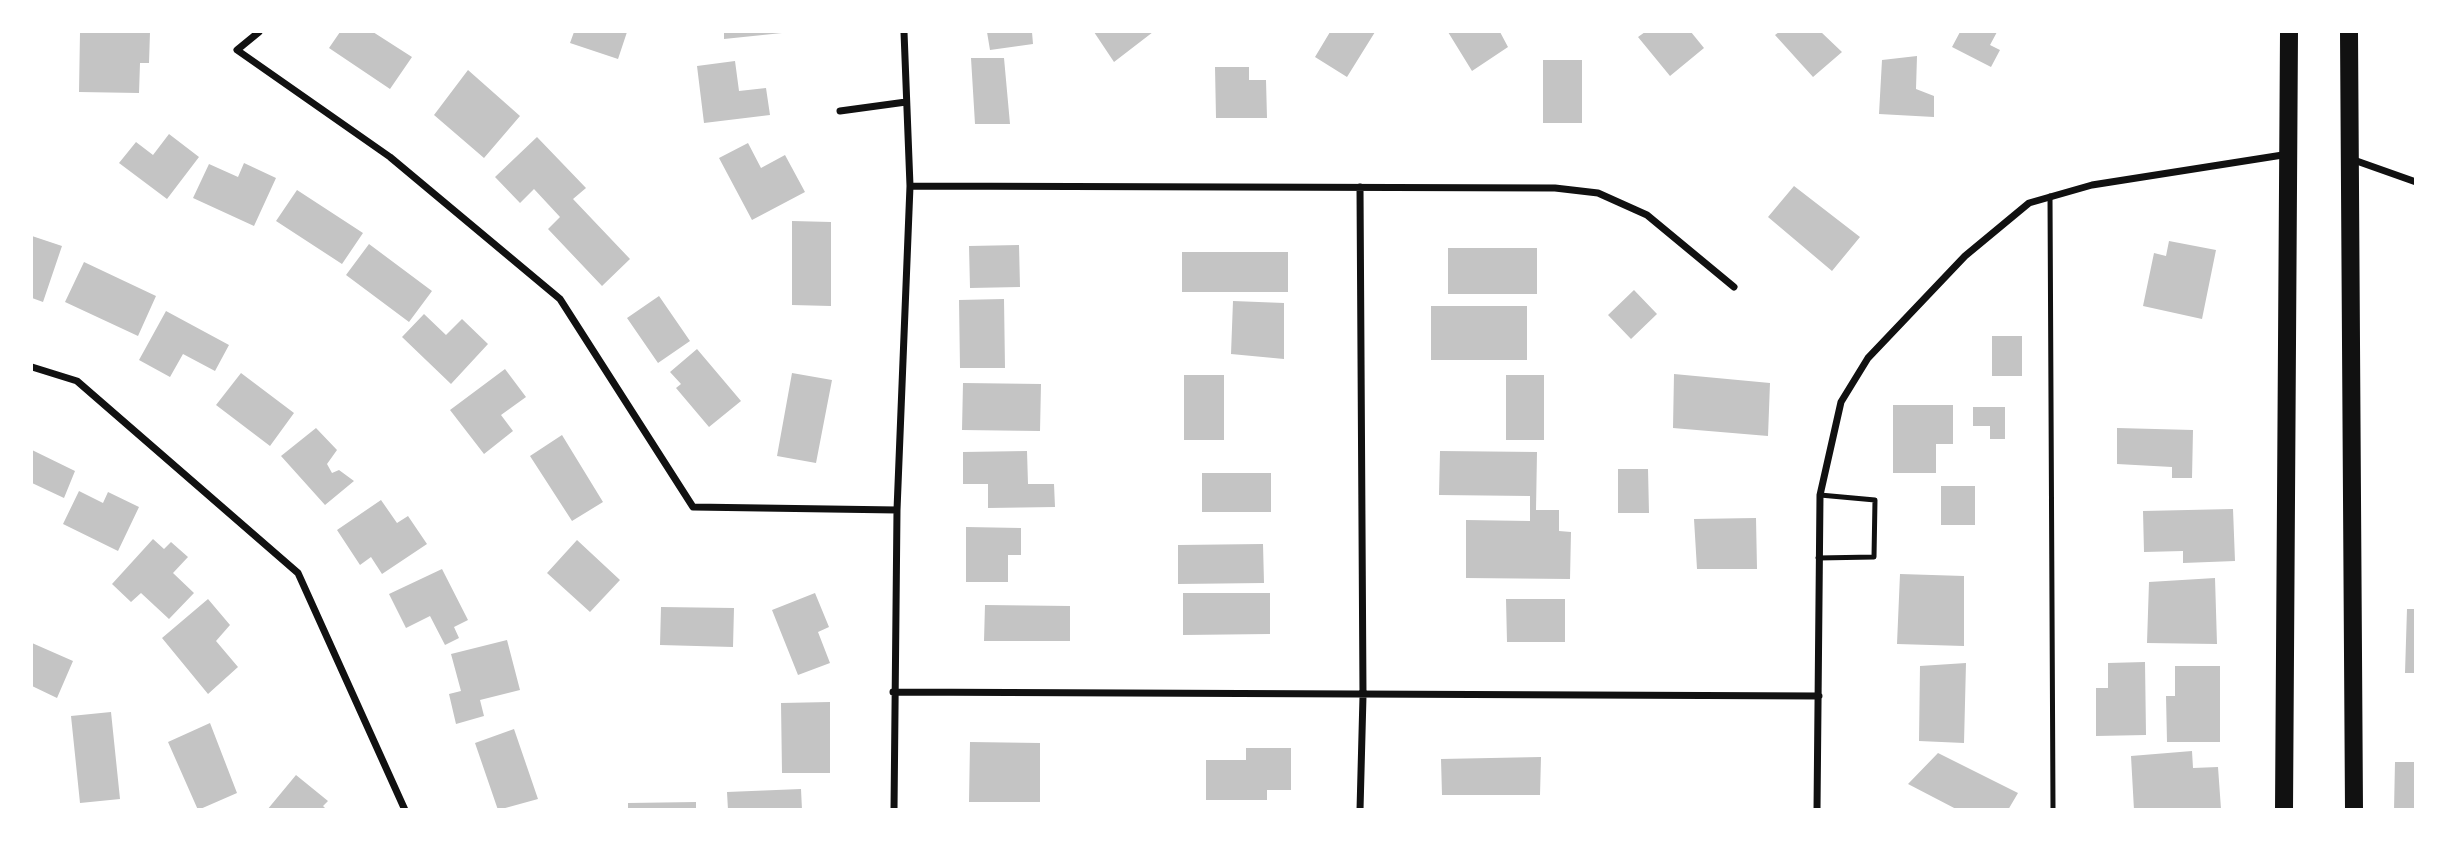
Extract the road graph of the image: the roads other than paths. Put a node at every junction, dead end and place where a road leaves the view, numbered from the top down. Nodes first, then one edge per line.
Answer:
1 (259, 32) edge
2 (904, 32) edge
3 (2289, 32) edge
4 (2349, 32) edge
5 (906, 102) junction
6 (840, 111) dead end
7 (2289, 154) junction
8 (2351, 159) junction
9 (2416, 183) edge
10 (909, 186) junction
11 (1360, 187) junction
12 (2050, 196) junction
13 (1734, 287) dead end
14 (32, 367) edge
15 (1820, 495) junction
16 (897, 510) junction
17 (1818, 558) junction
18 (893, 692) junction
19 (1363, 696) junction
20 (1819, 696) junction
21 (405, 810) edge
22 (894, 810) edge
23 (1360, 810) edge
24 (1816, 810) edge
25 (2053, 810) edge
26 (2284, 810) edge
27 (2354, 810) edge

1 - 16 street
2 - 5 street
3 - 7 main road
4 - 8 main road
5 - 6 street
5 - 10 street
7 - 12 street
7 - 26 main road
8 - 9 street
8 - 27 main road
10 - 11 street
10 - 16 street
11 - 13 street
11 - 19 street
12 - 15 street
12 - 25 lane
14 - 21 street
15 - 17 street
15 - 17 lane
16 - 18 street
17 - 20 street
18 - 19 street
18 - 22 street
19 - 20 street
19 - 23 street
20 - 24 street

